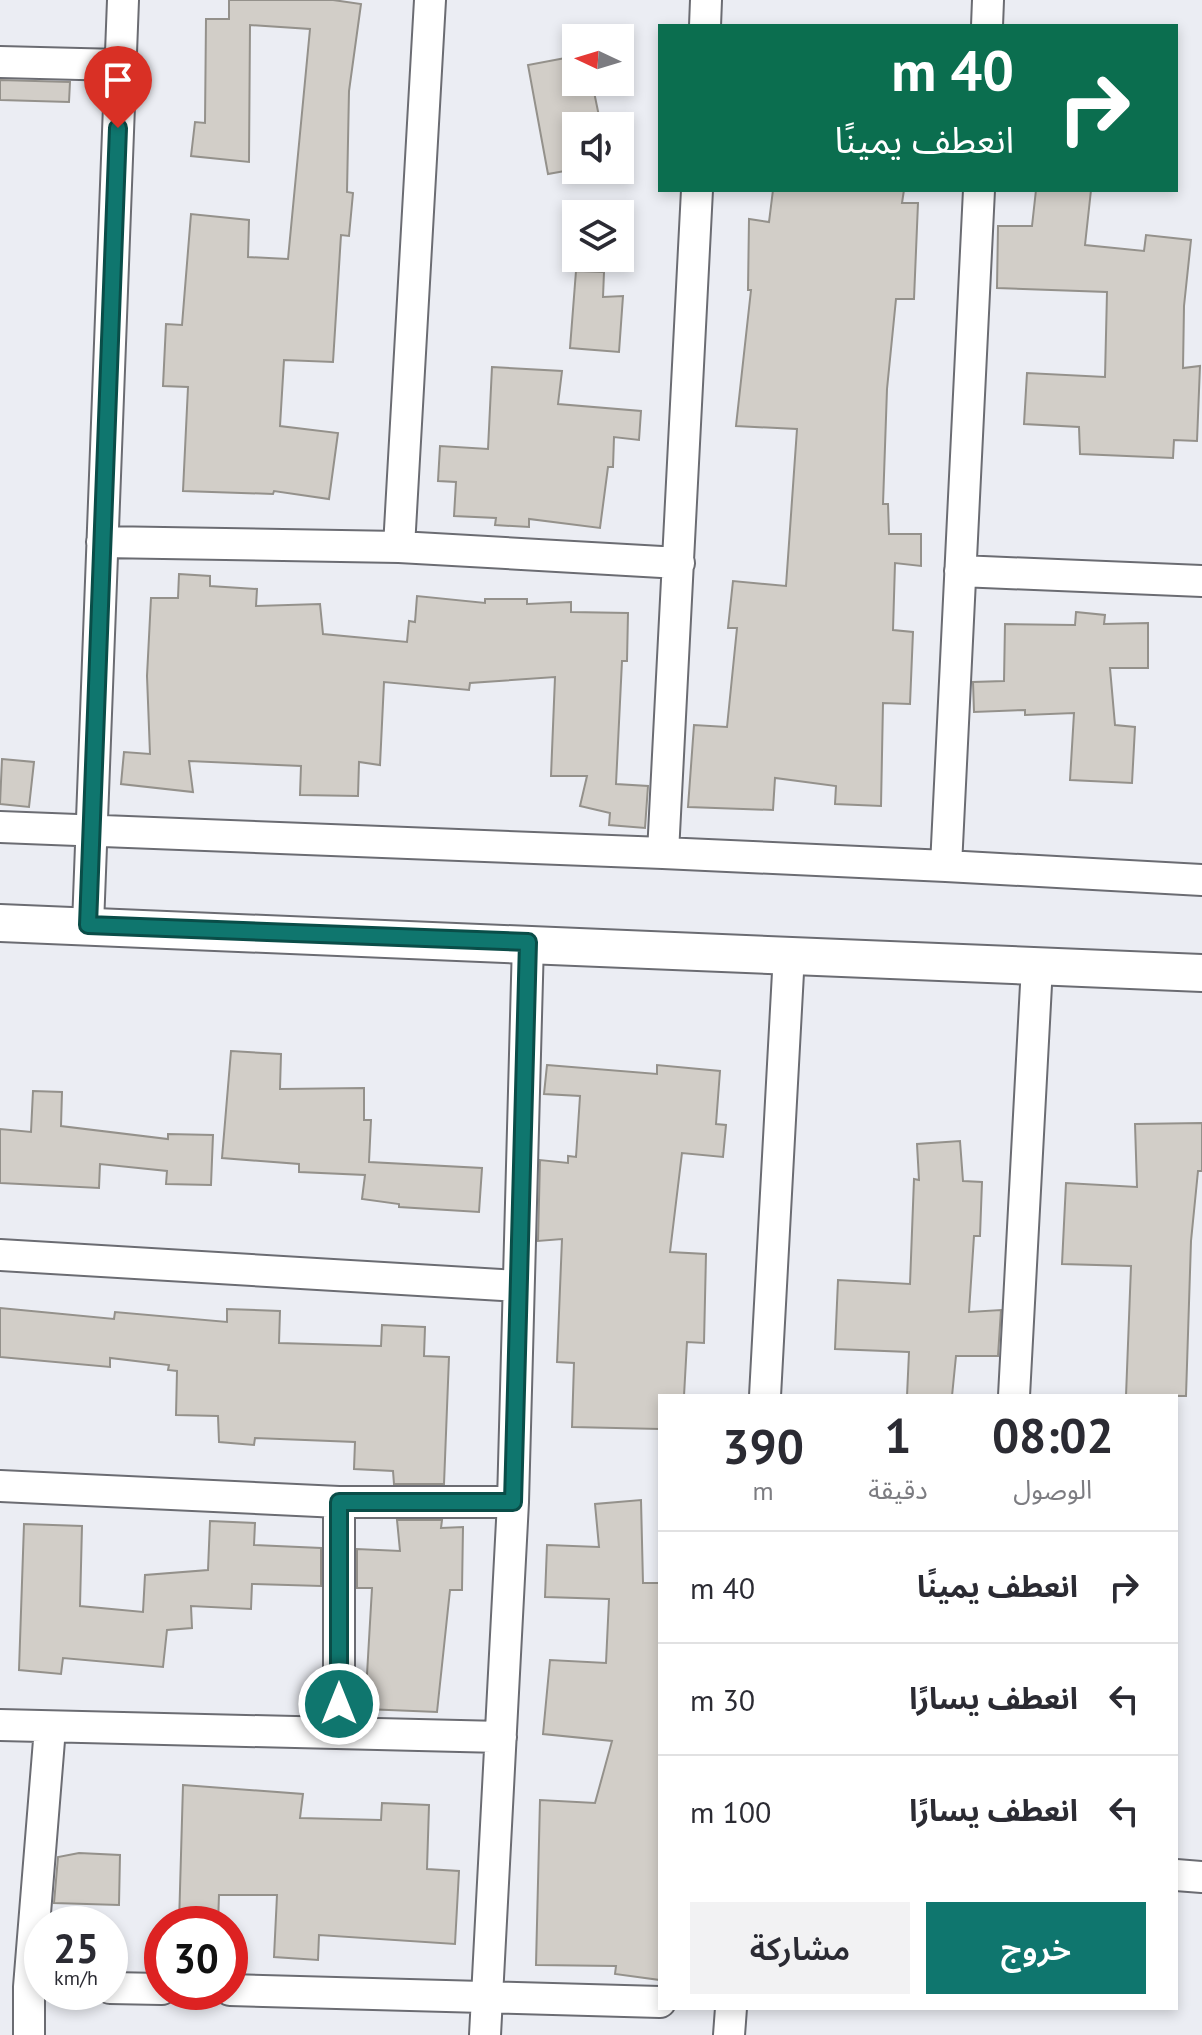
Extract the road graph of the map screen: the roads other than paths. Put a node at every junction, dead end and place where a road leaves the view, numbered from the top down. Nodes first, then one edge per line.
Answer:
1 (123, 0) edge
2 (430, 0) edge
3 (706, 0) edge
4 (988, 0) edge
5 (705, 24) edge
6 (987, 24) edge
7 (0, 62) edge
8 (120, 65) junction
9 (697, 192) edge
10 (979, 192) edge
11 (102, 542) junction
12 (399, 547) junction
13 (679, 563) junction
14 (960, 571) junction
15 (1202, 581) edge
16 (0, 827) edge
17 (92, 830) junction
18 (663, 853) junction
19 (946, 866) junction
20 (1202, 880) edge
21 (0, 923) edge
22 (88, 925) junction
23 (528, 942) junction
24 (789, 954) junction
25 (1037, 966) junction
26 (1202, 973) edge
27 (0, 1255) edge
28 (518, 1286) junction
29 (765, 1394) edge
30 (1014, 1394) edge
31 (0, 1486) edge
32 (339, 1502) junction
33 (513, 1502) junction
34 (0, 1725) edge
35 (50, 1728) junction
36 (339, 1733) junction
37 (501, 1737) junction
38 (1178, 1875) edge
39 (1202, 1877) edge
40 (40, 1906) edge
41 (248, 1990) edge
42 (487, 1996) junction
43 (658, 2002) edge
44 (33, 2010) edge
45 (731, 2010) edge
46 (29, 2035) edge
47 (485, 2035) edge
48 (729, 2035) edge

1 - 8 street
2 - 12 street
3 - 5 street
4 - 6 street
7 - 8 street
8 - 11 street
9 - 13 street
10 - 14 street
11 - 12 street
11 - 17 street
12 - 13 street
13 - 18 street
14 - 15 street
14 - 19 street
16 - 17 street
17 - 18 street
17 - 22 street
18 - 19 street
19 - 20 street
21 - 22 street
22 - 23 street
23 - 24 street
23 - 28 street
24 - 25 street
24 - 29 street
25 - 26 street
25 - 30 street
27 - 28 street
28 - 33 street
31 - 32 street
32 - 33 street
32 - 36 street
33 - 37 street
34 - 35 street
35 - 36 street
35 - 40 street
36 - 37 street
37 - 42 street
38 - 39 street
41 - 42 street
42 - 43 street
42 - 47 street
44 - 46 street
45 - 48 street

